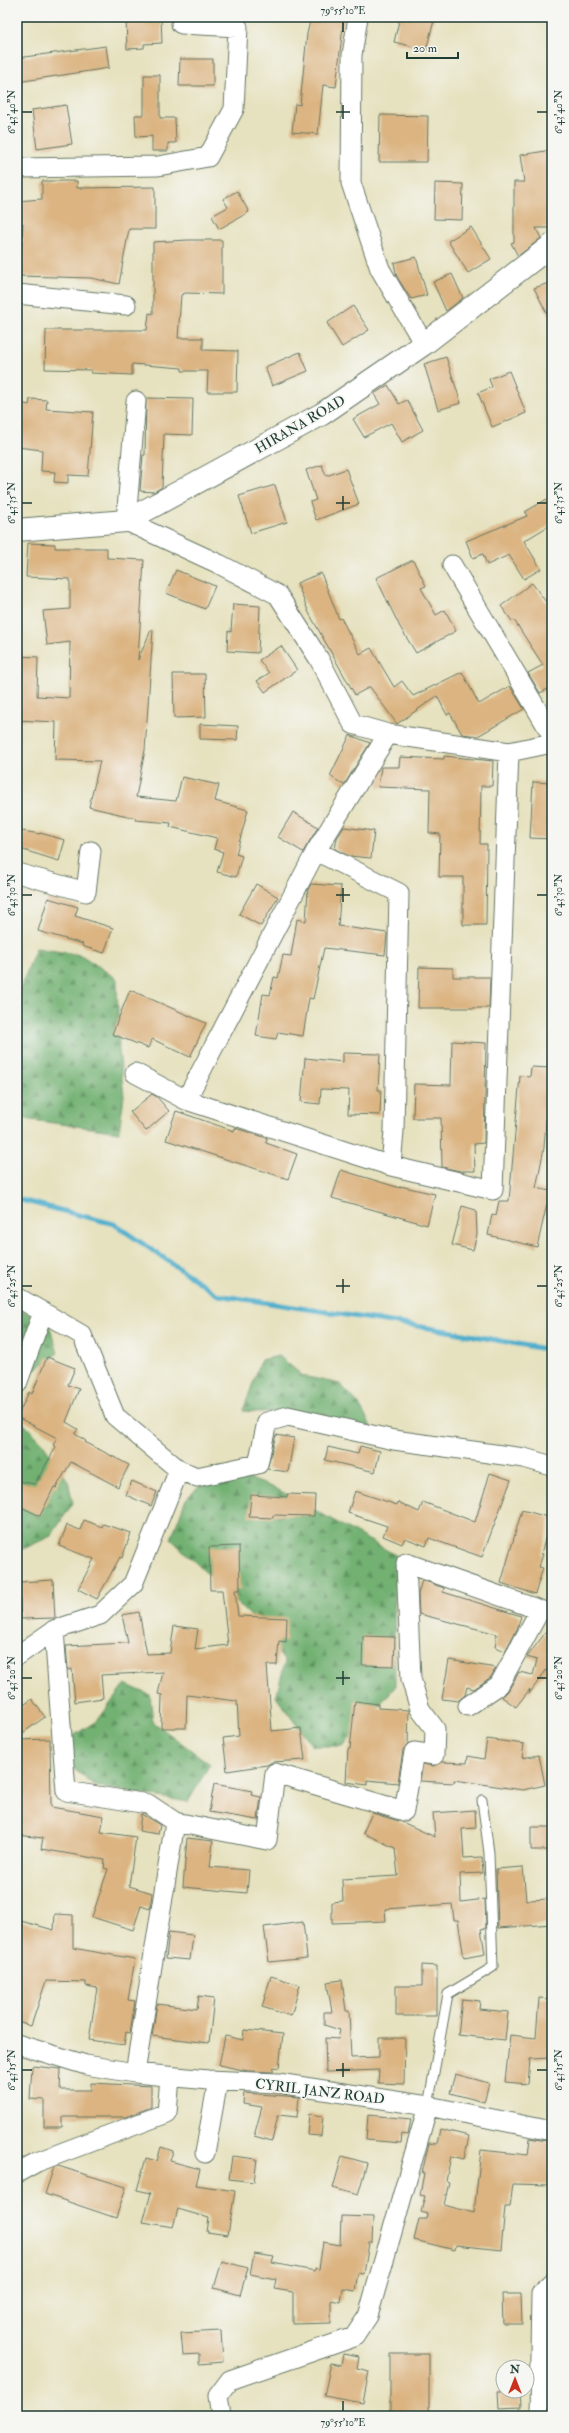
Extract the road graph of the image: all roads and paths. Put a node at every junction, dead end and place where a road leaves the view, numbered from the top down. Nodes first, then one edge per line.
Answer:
1 (358, 17) edge
2 (181, 24) dead end
3 (18, 166) edge
4 (552, 245) edge
5 (17, 294) edge
6 (126, 305) dead end
7 (424, 344) junction
8 (136, 401) dead end
9 (126, 521) junction
10 (17, 530) edge
11 (452, 565) dead end
12 (388, 734) junction
13 (552, 735) edge
14 (552, 743) edge
15 (509, 752) junction
16 (91, 851) dead end
17 (316, 851) junction
18 (17, 873) edge
19 (136, 1073) dead end
20 (186, 1100) junction
21 (391, 1166) junction
22 (17, 1297) edge
23 (43, 1312) junction
24 (17, 1384) edge
25 (552, 1466) edge
26 (179, 1470) junction
27 (54, 1630) junction
28 (17, 1656) edge
29 (468, 1706) dead end
30 (482, 1800) dead end
31 (176, 1822) junction
32 (17, 2044) edge
33 (135, 2073) junction
34 (170, 2077) junction
35 (218, 2081) junction
36 (428, 2106) junction
37 (552, 2131) edge
38 (204, 2153) dead end
39 (17, 2173) edge
40 (552, 2283) edge
41 (221, 2416) edge
42 (539, 2416) edge

1 - 7 street
2 - 3 street
4 - 7 street, HIRANA ROAD
5 - 6 street
7 - 9 street, HIRANA ROAD
8 - 9 street
9 - 10 street, HIRANA ROAD
9 - 12 street
11 - 13 street
12 - 15 street
12 - 17 street
14 - 15 street
15 - 21 street
16 - 18 street
17 - 20 street
17 - 21 street
19 - 20 street
20 - 21 street
22 - 23 street
23 - 24 street
23 - 26 street
25 - 26 street
26 - 27 street
27 - 28 street
27 - 31 street
29 - 31 street
30 - 36 lane
31 - 33 street
32 - 33 street, CYRIL JANZ ROAD
33 - 34 street, CYRIL JANZ ROAD
34 - 35 street, CYRIL JANZ ROAD
34 - 39 street
35 - 36 street, CYRIL JANZ ROAD
35 - 38 street
36 - 37 street, CYRIL JANZ ROAD
36 - 41 street
40 - 42 street

